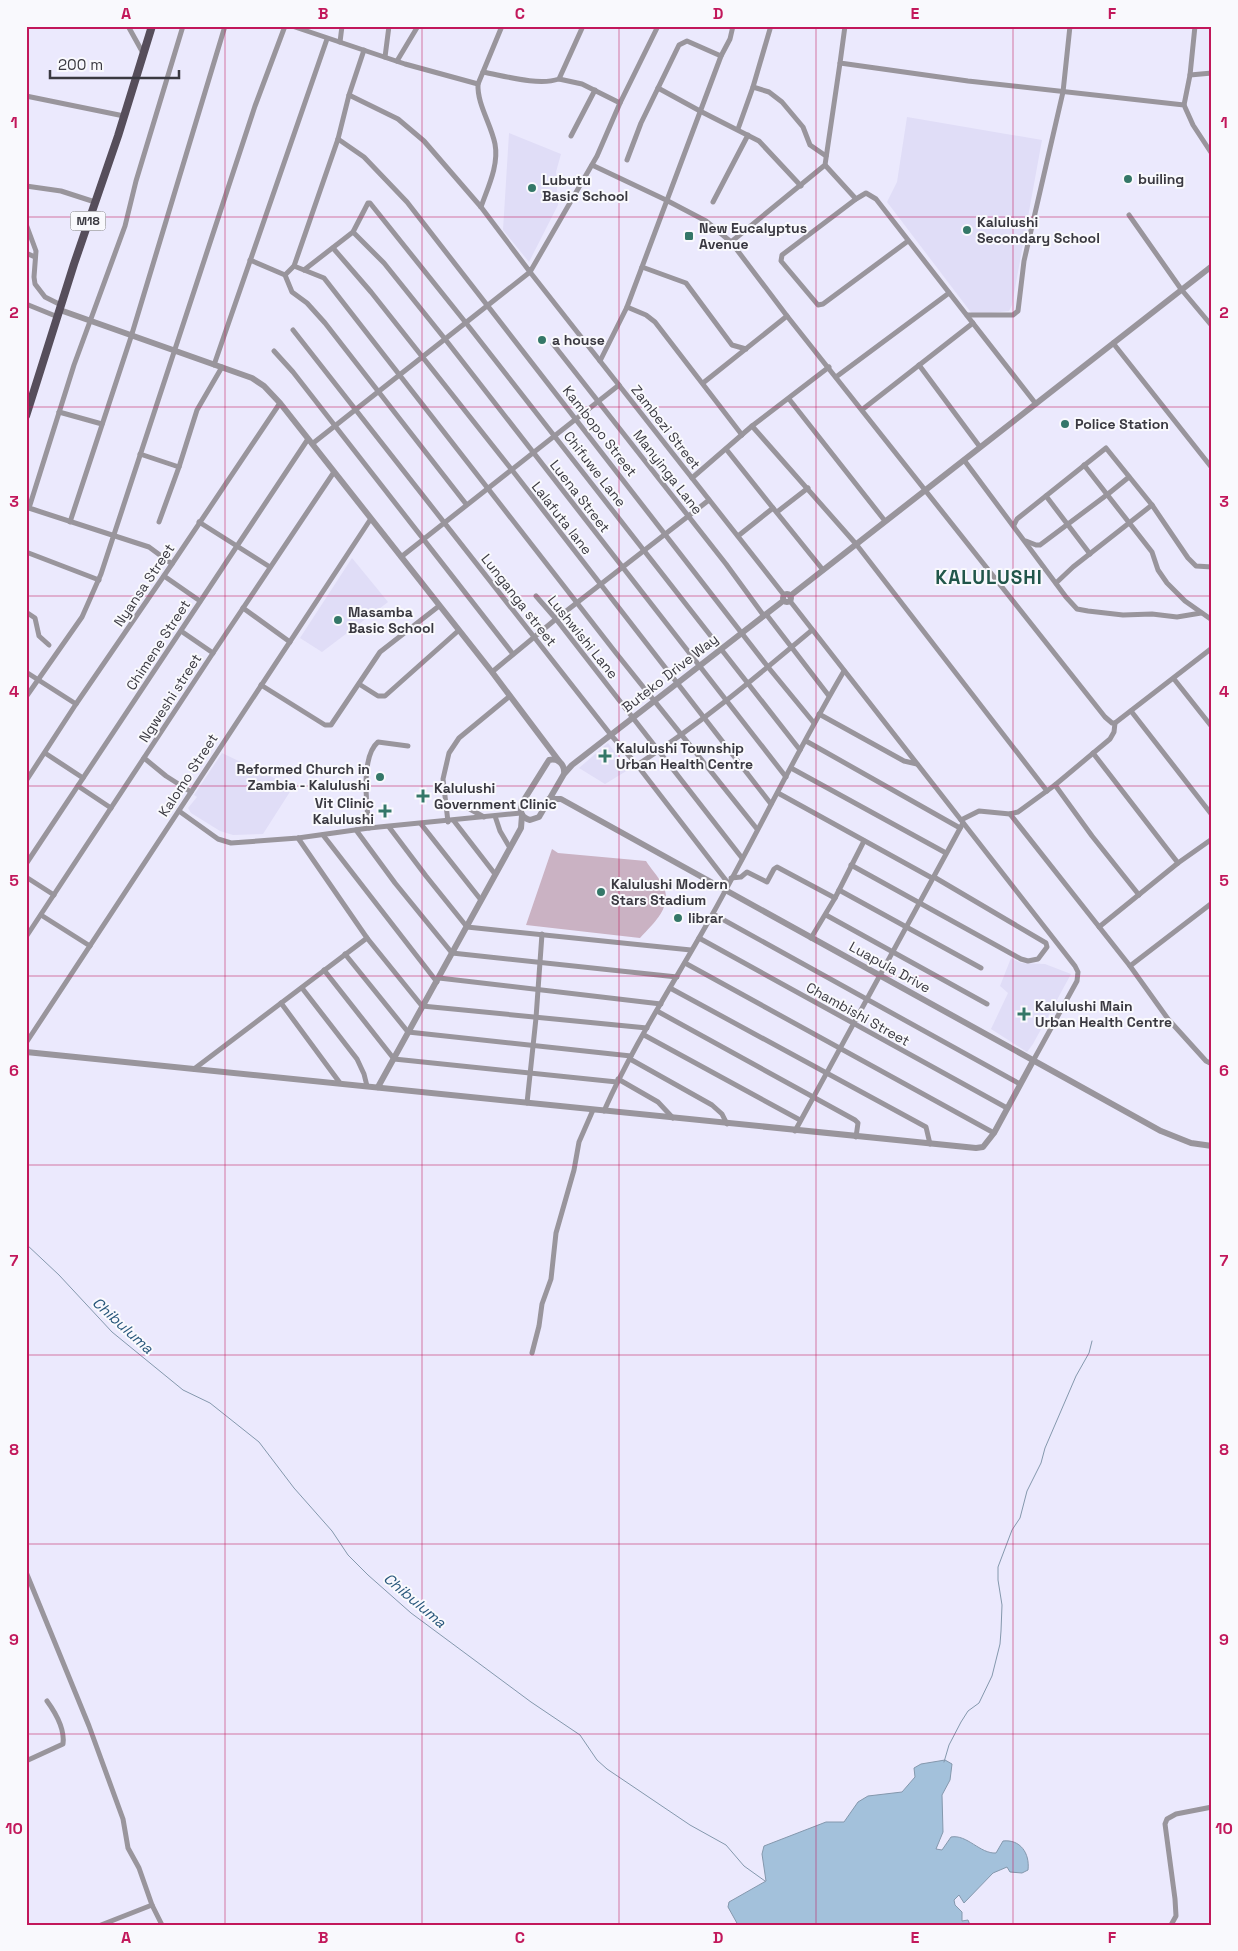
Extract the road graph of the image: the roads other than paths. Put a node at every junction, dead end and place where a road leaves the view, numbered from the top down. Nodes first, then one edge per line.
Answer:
1 (128, 26) edge
2 (152, 26) edge
3 (183, 26) edge
4 (225, 26) edge
5 (285, 26) edge
6 (292, 26) edge
7 (342, 26) edge
8 (389, 26) edge
9 (418, 26) edge
10 (502, 26) edge
11 (583, 26) edge
12 (658, 26) edge
13 (733, 26) edge
14 (845, 26) edge
15 (1070, 26) edge
16 (1195, 26) edge
17 (299, 27) edge
18 (770, 30) dead end
19 (327, 39) junction
20 (340, 42) junction
21 (364, 50) junction
22 (143, 54) junction
23 (721, 56) junction
24 (385, 57) junction
25 (396, 61) junction
26 (840, 63) junction
27 (483, 72) junction
28 (1212, 73) edge
29 (1190, 75) junction
30 (559, 79) junction
31 (478, 84) junction
32 (753, 87) junction
33 (658, 88) junction
34 (595, 90) junction
35 (1063, 92) junction
36 (26, 96) edge
37 (349, 96) junction
38 (620, 103) junction
39 (1184, 105) junction
40 (700, 111) junction
41 (124, 116) junction
42 (738, 129) junction
43 (748, 135) junction
44 (571, 136) dead end
45 (338, 139) junction
46 (1212, 154) edge
47 (826, 156) junction
48 (627, 160) dead end
49 (592, 165) junction
50 (825, 165) junction
51 (26, 186) edge
52 (801, 186) junction
53 (856, 199) junction
54 (666, 200) junction
55 (95, 202) junction
56 (714, 202) dead end
57 (481, 207) junction
58 (1129, 215) dead end
59 (26, 224) edge
60 (353, 232) junction
61 (908, 241) junction
62 (731, 242) junction
63 (333, 248) junction
64 (26, 253) edge
65 (35, 257) junction
66 (250, 260) junction
67 (294, 266) junction
68 (1212, 266) edge
69 (642, 268) junction
70 (304, 270) junction
71 (530, 272) junction
72 (285, 275) junction
73 (1181, 289) junction
74 (948, 293) junction
75 (26, 304) edge
76 (488, 306) junction
77 (627, 307) junction
78 (60, 311) junction
79 (967, 315) junction
80 (787, 316) junction
81 (90, 322) junction
82 (466, 323) junction
83 (973, 323) junction
84 (1212, 326) edge
85 (293, 330) dead end
86 (131, 337) junction
87 (445, 339) junction
88 (1113, 343) junction
89 (553, 344) dead end
90 (746, 349) junction
91 (274, 351) dead end
92 (174, 352) junction
93 (421, 357) junction
94 (600, 361) junction
95 (214, 365) junction
96 (918, 365) junction
97 (222, 367) junction
98 (829, 367) junction
99 (400, 375) junction
100 (836, 377) junction
101 (703, 383) junction
102 (619, 385) junction
103 (378, 392) junction
104 (30, 396) edge
105 (789, 399) junction
106 (280, 402) junction
107 (599, 402) junction
108 (1036, 404) junction
109 (356, 409) junction
110 (862, 410) junction
111 (59, 412) junction
112 (26, 416) edge
113 (577, 419) junction
114 (102, 424) junction
115 (334, 426) junction
116 (752, 426) junction
117 (742, 435) junction
118 (555, 437) junction
119 (310, 441) junction
120 (980, 447) junction
121 (726, 449) junction
122 (140, 454) junction
123 (532, 454) junction
124 (964, 460) junction
125 (1084, 464) junction
126 (179, 467) junction
127 (1212, 468) edge
128 (512, 470) junction
129 (334, 472) junction
130 (1129, 477) junction
131 (692, 478) junction
132 (489, 488) junction
133 (808, 488) junction
134 (925, 490) junction
135 (1108, 494) junction
136 (1046, 496) junction
137 (709, 500) junction
138 (466, 504) junction
139 (1152, 505) junction
140 (29, 508) junction
141 (775, 510) junction
142 (1003, 512) junction
143 (26, 515) edge
144 (1020, 516) junction
145 (689, 517) junction
146 (370, 520) junction
147 (885, 521) junction
148 (70, 522) junction
149 (159, 522) dead end
150 (199, 522) junction
151 (444, 523) junction
152 (1130, 523) junction
153 (1067, 524) junction
154 (1014, 525) junction
155 (113, 534) junction
156 (665, 535) junction
157 (738, 536) junction
158 (422, 540) junction
159 (1024, 540) junction
160 (856, 544) junction
161 (238, 545) junction
162 (644, 551) junction
163 (26, 552) edge
164 (1090, 554) junction
165 (401, 557) junction
166 (172, 564) junction
167 (270, 567) junction
168 (1212, 567) edge
169 (623, 569) junction
170 (823, 570) junction
171 (164, 576) junction
172 (99, 580) junction
173 (1056, 583) junction
174 (600, 586) junction
175 (536, 596) dead end
176 (787, 598) junction
177 (200, 601) junction
178 (578, 603) junction
179 (439, 606) junction
180 (243, 608) junction
181 (26, 612) edge
182 (1201, 613) junction
183 (765, 615) junction
184 (556, 619) junction
185 (1212, 620) edge
186 (812, 630) junction
187 (458, 631) junction
188 (181, 632) junction
189 (743, 633) junction
190 (534, 636) junction
191 (290, 642) junction
192 (49, 644) dead end
193 (791, 648) junction
194 (1212, 648) edge
195 (721, 649) junction
196 (212, 653) junction
197 (513, 654) junction
198 (699, 667) junction
199 (768, 667) junction
200 (844, 671) junction
201 (26, 672) edge
202 (492, 672) junction
203 (39, 679) junction
204 (1174, 679) junction
205 (747, 683) junction
206 (359, 684) junction
207 (678, 684) junction
208 (261, 685) junction
209 (510, 696) junction
210 (829, 696) junction
211 (26, 697) edge
212 (655, 701) junction
213 (726, 701) junction
214 (76, 704) junction
215 (1130, 712) junction
216 (819, 714) junction
217 (633, 718) junction
218 (703, 718) junction
219 (814, 723) junction
220 (1115, 724) junction
221 (1212, 727) edge
222 (680, 734) junction
223 (611, 735) junction
224 (806, 741) junction
225 (408, 746) dead end
226 (548, 747) junction
227 (800, 750) junction
228 (659, 751) junction
229 (45, 753) junction
230 (1093, 753) junction
231 (144, 758) junction
232 (548, 760) junction
233 (561, 763) junction
234 (917, 764) junction
235 (572, 765) junction
236 (637, 765) junction
237 (791, 768) junction
238 (564, 774) junction
239 (786, 777) junction
240 (83, 778) junction
241 (26, 781) edge
242 (1055, 785) junction
243 (78, 786) junction
244 (556, 787) junction
245 (1047, 791) junction
246 (191, 792) junction
247 (778, 793) junction
248 (560, 799) junction
249 (549, 800) junction
250 (771, 804) junction
251 (111, 808) junction
252 (446, 808) junction
253 (179, 811) junction
254 (522, 814) junction
255 (1010, 814) junction
256 (1212, 815) edge
257 (495, 816) junction
258 (484, 817) junction
259 (533, 820) junction
260 (454, 821) junction
261 (448, 822) junction
262 (421, 824) junction
263 (962, 824) junction
264 (389, 827) junction
265 (369, 828) junction
266 (521, 828) junction
267 (757, 829) junction
268 (356, 830) junction
269 (323, 835) junction
270 (298, 838) junction
271 (1212, 839) edge
272 (864, 841) junction
273 (510, 848) junction
274 (26, 852) edge
275 (946, 853) junction
276 (32, 856) junction
277 (742, 858) junction
278 (1178, 863) junction
279 (26, 864) edge
280 (851, 865) junction
281 (496, 874) junction
282 (26, 877) edge
283 (933, 878) junction
284 (730, 881) junction
285 (725, 890) junction
286 (839, 890) junction
287 (54, 895) junction
288 (1139, 895) junction
289 (835, 898) junction
290 (481, 900) junction
291 (920, 902) junction
292 (1212, 903) edge
293 (713, 914) junction
294 (41, 915) junction
295 (826, 915) junction
296 (467, 927) junction
297 (907, 927) junction
298 (1099, 927) junction
299 (542, 934) junction
300 (26, 937) edge
301 (367, 938) junction
302 (699, 938) junction
303 (811, 938) junction
304 (1056, 942) junction
305 (1047, 945) junction
306 (90, 946) junction
307 (692, 950) junction
308 (452, 953) junction
309 (345, 954) junction
310 (893, 954) junction
311 (539, 962) junction
312 (685, 963) junction
313 (1130, 966) junction
314 (981, 968) dead end
315 (324, 970) junction
316 (880, 976) junction
317 (677, 977) junction
318 (438, 980) junction
319 (302, 988) junction
320 (670, 988) junction
321 (538, 991) junction
322 (866, 999) junction
323 (281, 1003) junction
324 (661, 1004) junction
325 (987, 1004) dead end
326 (422, 1006) junction
327 (657, 1011) junction
328 (536, 1018) junction
329 (853, 1024) junction
330 (647, 1028) junction
331 (408, 1032) junction
332 (644, 1035) junction
333 (26, 1043) edge
334 (532, 1045) junction
335 (840, 1048) junction
336 (26, 1052) edge
337 (630, 1057) junction
338 (394, 1059) junction
339 (1033, 1061) junction
340 (1212, 1064) edge
341 (194, 1070) junction
342 (529, 1072) junction
343 (827, 1073) junction
344 (618, 1081) junction
345 (340, 1083) junction
346 (1020, 1084) junction
347 (368, 1086) junction
348 (378, 1088) junction
349 (814, 1097) junction
350 (526, 1103) junction
351 (1007, 1108) junction
352 (593, 1110) junction
353 (604, 1111) junction
354 (673, 1119) junction
355 (800, 1120) junction
356 (727, 1124) junction
357 (795, 1131) junction
358 (994, 1133) junction
359 (856, 1137) junction
360 (930, 1144) junction
361 (1212, 1146) edge
362 (532, 1354) dead end
363 (27, 1574) edge
364 (47, 1700) dead end
365 (26, 1761) edge
366 (1212, 1807) edge
367 (152, 1905) junction
368 (1176, 1916) junction
369 (101, 1925) edge
370 (162, 1925) edge
371 (1171, 1925) edge
372 (1178, 1925) edge

1 - 22 street
2 - 22 main road, M18
3 - 81 street
4 - 86 street
5 - 92 street
6 - 17 street
7 - 20 street
8 - 24 street
9 - 25 street
10 - 27 street
11 - 30 street
12 - 38 street
13 - 23 street
14 - 26 street
15 - 35 street
16 - 29 street
17 - 19 street
18 - 32 street
19 - 20 street
19 - 66 street
20 - 21 street
21 - 24 street
21 - 37 street
22 - 41 main road, M18
23 - 33 street
23 - 40 street
24 - 25 street
25 - 31 street
26 - 35 street
26 - 47 street
27 - 30 street
27 - 31 street
28 - 29 street
29 - 39 street
30 - 34 street
31 - 57 street
32 - 42 street
32 - 47 street
33 - 40 street
33 - 48 street
34 - 38 street
34 - 44 street
35 - 39 street
35 - 79 street
36 - 41 street
37 - 45 street
37 - 57 street, Zambezi Street
38 - 49 street
39 - 46 street
40 - 42 street
40 - 54 street
41 - 55 main road, M18
42 - 43 street
43 - 52 street
43 - 56 street
45 - 67 street
45 - 76 street, Kambopo Street
47 - 50 street
49 - 54 street
49 - 71 street
50 - 52 street
50 - 53 street
51 - 55 street
52 - 62 street
53 - 61 street
53 - 61 street
54 - 62 street
54 - 69 street
55 - 78 main road, M18
57 - 71 street, Zambezi Street
58 - 73 street
59 - 65 street
60 - 63 street
60 - 82 street, Chifuwe Lane
60 - 87 street, Luena Street
61 - 74 street
62 - 80 street
63 - 70 street
63 - 93 street, Lalafuta lane
64 - 65 street
65 - 78 street
66 - 72 street
66 - 95 street
67 - 70 street
67 - 72 street
68 - 73 street, Buteko Drive Way
69 - 77 street
69 - 90 street
70 - 99 street
71 - 76 street
71 - 94 street, Zambezi Street
72 - 103 street
73 - 84 street
73 - 88 street, Buteko Drive Way
74 - 79 street
74 - 100 street
75 - 78 street
76 - 82 street
76 - 113 street, Kambopo Street
77 - 94 street
77 - 101 street
78 - 81 street
78 - 104 main road, M18
79 - 83 street
80 - 90 street
80 - 98 street
81 - 86 street
81 - 111 street
82 - 87 street
82 - 118 street, Chifuwe Lane
83 - 96 street
83 - 108 street
85 - 109 street, Lunganga street
86 - 92 street
86 - 114 street
87 - 93 street
87 - 123 street, Luena Street
88 - 108 street, Buteko Drive Way
88 - 127 street
89 - 107 street, Manyinga Lane
90 - 101 street
91 - 115 street
92 - 95 street
92 - 122 street
93 - 99 street
93 - 128 street, Lalafuta lane
94 - 102 street, Zambezi Street
95 - 97 street
96 - 110 street
96 - 120 street
97 - 106 street
97 - 126 street
98 - 100 street
98 - 105 street
99 - 103 street
99 - 132 street
100 - 110 street
101 - 117 street
102 - 107 street
102 - 131 street, Zambezi Street
103 - 109 street
103 - 138 street
104 - 112 main road, M18
105 - 116 street
105 - 147 street
106 - 119 street
106 - 150 street, Nyansa Street
107 - 113 street
107 - 145 street, Manyinga Lane
108 - 120 street, Buteko Drive Way
109 - 115 street
109 - 151 street, Lunganga street
110 - 134 street
111 - 114 street
111 - 140 street
113 - 118 street
113 - 156 street, Kambopo Street
114 - 148 street
115 - 119 street
115 - 158 street
116 - 117 street
116 - 133 street
117 - 121 street
118 - 123 street
118 - 162 street, Chifuwe Lane
119 - 129 street
119 - 161 street, Chimene Street
120 - 124 street, Buteko Drive Way
121 - 131 street
121 - 141 street
122 - 126 street
122 - 155 street
123 - 128 street
123 - 169 street, Luena Street
124 - 134 street, Buteko Drive Way
124 - 142 street
125 - 130 street
125 - 135 street
125 - 136 street
126 - 149 street
128 - 132 street
128 - 174 street, Lalafuta lane
129 - 146 street
129 - 167 street, Ngweshi street
130 - 135 street
130 - 139 street
131 - 137 street, Zambezi Street
132 - 138 street
132 - 178 street
133 - 141 street
133 - 160 street
134 - 147 street, Buteko Drive Way
134 - 220 street
135 - 152 street
135 - 153 street
136 - 144 street
136 - 153 street
137 - 145 street
137 - 157 street, Zambezi Street
138 - 151 street
139 - 152 street
139 - 168 street
140 - 143 street
140 - 148 street
141 - 157 street
141 - 170 street
142 - 144 street
142 - 154 street
144 - 154 street
145 - 156 street
145 - 183 street, Manyinga Lane
146 - 165 street
146 - 191 street, Kalomo Street
147 - 160 street, Buteko Drive Way
148 - 155 street
150 - 161 street
150 - 166 street, Nyansa Street
151 - 158 street
151 - 190 street, Lunganga street
152 - 164 street
152 - 182 street
153 - 159 street
153 - 164 street
154 - 159 street
155 - 166 street
155 - 172 street
156 - 162 street
156 - 189 street, Kambopo Street
157 - 176 street, Zambezi Street
158 - 165 street
158 - 197 street
159 - 173 street
160 - 170 street, Buteko Drive Way
160 - 245 street
161 - 167 street
161 - 177 street, Chimene Street
162 - 169 street
162 - 195 street, Chifuwe Lane
163 - 172 street
164 - 173 street
165 - 179 street
166 - 171 street, Nyansa Street
167 - 180 street, Ngweshi street
169 - 174 street
169 - 198 street, Luena Street
170 - 176 street, Buteko Drive Way
171 - 177 street
171 - 214 street, Nyansa Street
172 - 203 street
173 - 182 street
174 - 178 street
174 - 207 street, Lalafuta lane
175 - 184 street, Lushwishi Lane
176 - 183 street, Buteko Drive Way
176 - 186 street, Zambezi Street
177 - 188 street, Chimene Street
178 - 184 street
178 - 212 street
179 - 187 street
179 - 206 street
180 - 191 street
180 - 196 street, Ngweshi street
181 - 192 street
182 - 185 street
183 - 189 street, Buteko Drive Way
183 - 193 street, Manyinga Lane
184 - 190 street
184 - 217 street, Lushwishi Lane
186 - 193 street
186 - 200 street, Zambezi Street
187 - 202 street
187 - 206 street
188 - 196 street
188 - 240 street, Chimene Street
189 - 195 street, Buteko Drive Way
189 - 199 street, Kambopo Street
190 - 197 street
190 - 223 street, Lunganga street
191 - 208 street, Kalomo Street
193 - 199 street
193 - 210 street, Manyinga Lane
194 - 204 street
195 - 198 street, Buteko Drive Way
195 - 205 street, Chifuwe Lane
196 - 231 street, Ngweshi street
197 - 202 street
198 - 207 street, Buteko Drive Way
198 - 213 street, Luena Street
199 - 205 street
199 - 219 street, Kambopo Street
200 - 210 street
200 - 234 street, Zambezi Street
201 - 203 street
202 - 209 street
203 - 211 street
203 - 214 street
204 - 215 street
204 - 221 street
205 - 213 street
205 - 227 street, Chifuwe Lane
206 - 208 street
207 - 212 street, Buteko Drive Way
207 - 218 street, Lalafuta lane
208 - 246 street, Kalomo Street
209 - 226 street
209 - 252 street
210 - 216 street
212 - 217 street, Buteko Drive Way
212 - 222 street
213 - 218 street
213 - 239 street, Luena Street
214 - 229 street, Nyansa Street
215 - 220 street
215 - 256 street
216 - 219 street
216 - 234 street
217 - 223 street, Buteko Drive Way
217 - 228 street, Lushwishi Lane
218 - 222 street
218 - 250 street, Lalafuta lane
219 - 224 street
220 - 230 street
222 - 228 street
222 - 267 street
223 - 235 street, Buteko Drive Way
223 - 236 street, Lunganga street
224 - 227 street
224 - 263 street
225 - 265 street
226 - 232 street
226 - 233 street
227 - 237 street
228 - 236 street
228 - 277 street, Lushwishi Lane
229 - 240 street
229 - 241 street, Nyansa Street
230 - 242 street
230 - 278 street
231 - 246 street
231 - 251 street, Ngweshi street
232 - 233 street
232 - 254 street
233 - 235 street
233 - 238 street
234 - 263 street, Zambezi Street
235 - 238 street, Buteko Drive Way
236 - 284 street, Lunganga street
237 - 239 street
237 - 275 street
238 - 244 street, Buteko Drive Way
239 - 247 street
240 - 243 street, Chimene Street
242 - 245 street
242 - 288 street
243 - 251 street
243 - 276 street, Chimene Street
244 - 248 street
244 - 249 street, Buteko Drive Way
245 - 255 street
246 - 253 street, Kalomo Street
247 - 250 street
247 - 272 street
248 - 249 street
248 - 285 street, Luapula Drive
249 - 259 street, Buteko Drive Way
250 - 267 street
251 - 287 street, Ngweshi street
252 - 258 street
252 - 261 street
253 - 270 street
253 - 306 street, Kalomo Street
254 - 257 street
254 - 259 street
254 - 266 street
255 - 263 street
255 - 298 street
257 - 258 street
257 - 273 street
258 - 260 street
259 - 266 street, Buteko Drive Way
260 - 261 street
260 - 281 street
261 - 262 street
262 - 264 street
262 - 290 street
263 - 275 street
263 - 304 street, Zambezi Street
264 - 265 street
264 - 296 street
265 - 268 street
266 - 273 street
267 - 277 street
268 - 269 street
268 - 308 street
269 - 270 street
269 - 318 street
270 - 301 street
271 - 278 street
272 - 280 street
272 - 283 street
273 - 281 street
274 - 276 street
275 - 283 street
276 - 279 street, Chimene Street
277 - 284 street
278 - 288 street
280 - 286 street
280 - 291 street
281 - 290 street
282 - 287 street
283 - 291 street
283 - 305 street
284 - 285 street
284 - 289 street
285 - 293 street
285 - 303 street, Luapula Drive
286 - 289 street
286 - 297 street
287 - 294 street, Ngweshi street
288 - 298 street
289 - 295 street
290 - 296 street
291 - 297 street
291 - 305 street
292 - 313 street
293 - 302 street
293 - 322 street
294 - 300 street, Ngweshi street
294 - 306 street
295 - 303 street
295 - 310 street
296 - 299 street
296 - 308 street
297 - 310 street
297 - 314 street
298 - 313 street
299 - 307 street
299 - 311 street
301 - 309 street
301 - 326 street
302 - 307 street
302 - 329 street, Chambishi Street
303 - 316 street, Luapula Drive
304 - 305 street
304 - 339 street, Zambezi Street
306 - 333 street, Kalomo Street
307 - 312 street
308 - 311 street
308 - 318 street
309 - 315 street
309 - 331 street
310 - 316 street
310 - 325 street
311 - 317 street
311 - 321 street
312 - 317 street
312 - 335 street
313 - 340 street
315 - 319 street
315 - 338 street
316 - 322 street
316 - 339 street, Luapula Drive
317 - 320 street
318 - 321 street
318 - 326 street
319 - 323 street
319 - 347 street
320 - 324 street
320 - 343 street
321 - 324 street
321 - 328 street
322 - 329 street
322 - 346 street
323 - 341 street
323 - 345 street
324 - 327 street
326 - 328 street
326 - 331 street
327 - 330 street
327 - 349 street
328 - 330 street
328 - 334 street
329 - 335 street
329 - 351 street, Chambishi Street
330 - 332 street
331 - 334 street
331 - 338 street
332 - 337 street
332 - 355 street
334 - 337 street
334 - 342 street
335 - 343 street
335 - 358 street
336 - 341 street
337 - 344 street
337 - 356 street
338 - 342 street
338 - 348 street
339 - 346 street
339 - 361 street, Luapula Drive
341 - 345 street
342 - 344 street
342 - 350 street
343 - 349 street
343 - 360 street
344 - 353 street
344 - 354 street
345 - 347 street
346 - 351 street
347 - 348 street
348 - 350 street
349 - 355 street
349 - 359 street
350 - 352 street
351 - 358 street
352 - 353 street
352 - 362 street
353 - 354 street
354 - 356 street
355 - 357 street
356 - 357 street
357 - 359 street
358 - 360 street
359 - 360 street
363 - 367 street
364 - 365 street
366 - 368 street
367 - 369 street
367 - 370 street
368 - 371 street
368 - 372 street

